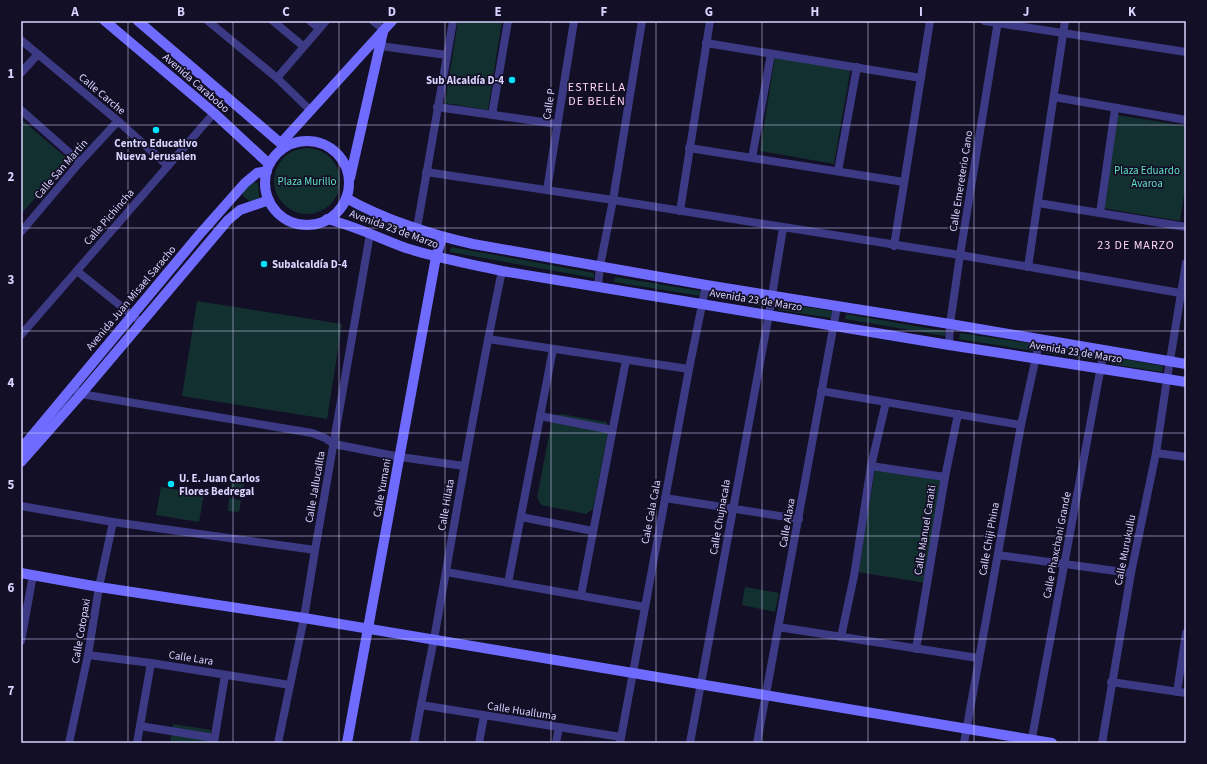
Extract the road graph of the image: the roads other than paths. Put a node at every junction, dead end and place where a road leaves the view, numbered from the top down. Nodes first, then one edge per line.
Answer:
1 (105, 21) edge
2 (138, 21) edge
3 (208, 21) edge
4 (274, 21) edge
5 (310, 21) edge
6 (326, 21) edge
7 (373, 21) edge
8 (392, 21) edge
9 (452, 21) edge
10 (508, 21) edge
11 (573, 21) edge
12 (642, 21) edge
13 (710, 21) edge
14 (930, 21) edge
15 (985, 21) edge
16 (1065, 21) edge
17 (997, 22) edge
18 (319, 28) junction
19 (384, 30) junction
20 (1063, 33) junction
21 (21, 40) edge
22 (706, 43) junction
23 (303, 46) junction
24 (380, 46) junction
25 (1186, 52) edge
26 (38, 54) junction
27 (771, 54) junction
28 (447, 55) junction
29 (857, 67) junction
30 (21, 73) edge
31 (277, 78) junction
32 (921, 78) junction
33 (1054, 97) junction
34 (437, 107) junction
35 (1115, 109) junction
36 (21, 110) edge
37 (310, 110) junction
38 (214, 113) junction
39 (492, 115) junction
40 (1186, 120) edge
41 (118, 121) junction
42 (557, 124) junction
43 (283, 145) junction
44 (689, 148) junction
45 (752, 158) junction
46 (80, 162) junction
47 (168, 166) junction
48 (268, 168) junction
49 (838, 171) junction
50 (426, 172) junction
51 (904, 182) junction
52 (349, 184) junction
53 (547, 190) junction
54 (346, 198) junction
55 (269, 200) junction
56 (613, 200) junction
57 (1038, 203) junction
58 (680, 211) junction
59 (1100, 213) junction
60 (327, 219) junction
61 (1186, 227) edge
62 (417, 228) junction
63 (783, 228) junction
64 (21, 232) edge
65 (370, 234) junction
66 (442, 237) junction
67 (894, 246) junction
68 (960, 256) junction
69 (436, 257) junction
70 (1186, 263) edge
71 (600, 266) junction
72 (1028, 267) junction
73 (77, 271) junction
74 (502, 271) junction
75 (706, 285) junction
76 (598, 286) junction
77 (1183, 294) edge
78 (772, 296) junction
79 (703, 304) junction
80 (837, 307) junction
81 (769, 314) junction
82 (132, 315) junction
83 (142, 322) junction
84 (950, 324) junction
85 (834, 325) junction
86 (21, 335) edge
87 (1040, 339) junction
88 (488, 340) junction
89 (949, 345) junction
90 (553, 349) junction
91 (1104, 350) junction
92 (1037, 358) junction
93 (626, 360) junction
94 (1170, 361) junction
95 (1186, 364) edge
96 (1101, 368) junction
97 (689, 370) junction
98 (1167, 379) junction
99 (1186, 382) edge
100 (73, 387) junction
101 (821, 391) junction
102 (81, 394) junction
103 (886, 402) junction
104 (958, 414) junction
105 (540, 416) junction
106 (1021, 425) junction
107 (612, 430) junction
108 (334, 444) junction
109 (21, 449) edge
110 (1156, 452) junction
111 (1186, 456) edge
112 (400, 457) junction
113 (21, 462) edge
114 (464, 466) junction
115 (871, 466) junction
116 (945, 477) junction
117 (665, 498) junction
118 (21, 506) edge
119 (732, 509) junction
120 (521, 517) junction
121 (799, 519) junction
122 (113, 522) junction
123 (593, 531) junction
124 (315, 550) junction
125 (998, 555) junction
126 (1065, 564) junction
127 (446, 572) junction
128 (21, 573) edge
129 (1131, 573) junction
130 (33, 575) junction
131 (508, 583) junction
132 (99, 587) junction
133 (581, 595) junction
134 (645, 607) junction
135 (304, 618) junction
136 (778, 627) junction
137 (369, 629) junction
138 (1186, 633) edge
139 (841, 637) junction
140 (434, 640) junction
141 (21, 641) edge
142 (916, 649) junction
143 (88, 655) junction
144 (978, 658) junction
145 (152, 663) junction
146 (633, 673) junction
147 (225, 675) junction
148 (1111, 682) junction
149 (290, 684) junction
150 (701, 684) junction
151 (1182, 693) edge
152 (766, 695) junction
153 (421, 706) junction
154 (484, 716) junction
155 (140, 726) junction
156 (559, 727) junction
157 (967, 728) junction
158 (214, 740) edge
159 (620, 740) edge
160 (1031, 741) edge
161 (69, 743) edge
162 (137, 743) edge
163 (278, 743) edge
164 (347, 743) edge
165 (414, 743) edge
166 (478, 743) edge
167 (556, 743) edge
168 (690, 743) edge
169 (757, 743) edge
170 (964, 743) edge
171 (1052, 743) edge
172 (1102, 743) edge

1 - 38 street, Avenida Carabobo
2 - 43 street, Avenida Carabobo
3 - 31 street
4 - 23 street
5 - 18 street
6 - 18 street
7 - 19 street
8 - 19 street
9 - 28 street
10 - 39 street
11 - 42 street, Calle P
12 - 56 street
13 - 22 street
14 - 32 street
15 - 17 street
16 - 20 street
17 - 20 street
17 - 68 street, Calle Emereterio Cano
18 - 23 street
19 - 24 street
19 - 37 street
20 - 25 street
20 - 33 street
21 - 26 street, Calle Carche
22 - 27 street
22 - 44 street
23 - 31 street
24 - 28 street
24 - 52 street
26 - 30 street
26 - 41 street, Calle Carche
27 - 29 street
27 - 45 street
28 - 34 street
29 - 32 street
29 - 49 street
31 - 37 street
32 - 51 street
33 - 35 street
33 - 57 street
34 - 39 street
34 - 50 street
35 - 40 street
35 - 59 street
36 - 46 street
37 - 43 street
38 - 47 street, Calle Pichincha
38 - 48 street, Avenida Carabobo
39 - 42 street
41 - 46 street, Calle San Martín
41 - 47 street, Calle Carche
42 - 53 street, Calle P
43 - 48 street
43 - 52 street
44 - 45 street
44 - 58 street
45 - 49 street
46 - 64 street, Calle San Martín
47 - 73 street, Calle Pichincha
48 - 55 street
48 - 82 street, Avenida Juan Misael Saracho
49 - 51 street
50 - 53 street
50 - 62 street
51 - 67 street
52 - 54 street
53 - 56 street
54 - 60 street
54 - 62 street, Avenida 23 de Marzo
55 - 60 street
55 - 83 street
56 - 58 street
56 - 71 street
57 - 59 street
57 - 72 street
58 - 63 street
59 - 61 street
60 - 65 street, Avenida 23 de Marzo
62 - 66 street, Avenida 23 de Marzo
63 - 67 street
63 - 78 street, Calle Chujnacala
65 - 69 street, Avenida 23 de Marzo
65 - 108 street, Calle Jallucallta
66 - 69 street, Calle Yumani
66 - 71 street, Avenida 23 de Marzo
67 - 68 street
68 - 72 street
68 - 84 street, Calle Emereterio Cano
69 - 74 street, Avenida 23 de Marzo
69 - 112 street, Calle Yumani
70 - 77 street, Calle Murukullu
71 - 75 street, Avenida 23 de Marzo
71 - 76 street
72 - 77 street
73 - 82 street
73 - 86 street, Calle Pichincha
74 - 76 street, Avenida 23 de Marzo
74 - 88 street, Calle Hilata
75 - 78 street, Avenida 23 de Marzo
75 - 79 street, Cale Cala Cala
76 - 79 street, Avenida 23 de Marzo
77 - 94 street, Calle Murukullu
78 - 80 street, Avenida 23 de Marzo
78 - 81 street, Calle Chujnacala
79 - 81 street, Avenida 23 de Marzo
79 - 97 street, Cale Cala Cala
80 - 84 street, Avenida 23 de Marzo
80 - 85 street, Calle Alaxa
81 - 85 street, Avenida 23 de Marzo
81 - 119 street, Calle Chujnacala
82 - 83 street
82 - 100 street, Avenida Juan Misael Saracho
83 - 102 street
84 - 87 street, Avenida 23 de Marzo
84 - 89 street, Calle Emereterio Cano
85 - 89 street, Avenida 23 de Marzo
85 - 101 street, Calle Alaxa
87 - 91 street, Avenida 23 de Marzo
87 - 92 street, Calle Chiji Phina
88 - 90 street
88 - 114 street, Calle Hilata
89 - 92 street, Avenida 23 de Marzo
90 - 93 street
90 - 105 street
91 - 94 street, Avenida 23 de Marzo
91 - 96 street, Calle Phaxchani Grande
92 - 96 street, Avenida 23 de Marzo
92 - 106 street, Calle Chiji Phina
93 - 97 street
93 - 107 street
94 - 95 street, Avenida 23 de Marzo
94 - 98 street, Calle Murukullu
96 - 98 street, Avenida 23 de Marzo
96 - 126 street, Calle Phaxchani Grande
97 - 117 street, Cale Cala Cala
98 - 99 street, Avenida 23 de Marzo
98 - 110 street, Calle Murukullu
100 - 102 street
100 - 109 street, Avenida Juan Misael Saracho
101 - 103 street
101 - 121 street, Calle Alaxa
102 - 108 street
102 - 113 street
103 - 104 street
103 - 115 street
104 - 106 street
104 - 116 street, Calle Manuel Caraiti
105 - 107 street
105 - 120 street
106 - 125 street, Calle Chiji Phina
107 - 123 street
108 - 112 street
108 - 124 street, Calle Jallucallta
110 - 111 street
110 - 129 street, Calle Murukullu
112 - 114 street
112 - 137 street, Calle Yumani
114 - 127 street, Calle Hilata
115 - 116 street
115 - 139 street
116 - 142 street, Calle Manuel Caraiti
117 - 119 street
117 - 134 street, Cale Cala Cala
118 - 122 street
119 - 121 street
119 - 150 street, Calle Chujnacala
120 - 123 street
120 - 131 street
121 - 136 street, Calle Alaxa
122 - 124 street
122 - 132 street, Calle Cotopaxi
123 - 133 street
124 - 135 street, Calle Jallucallta
125 - 126 street
125 - 144 street, Calle Chiji Phina
126 - 129 street
126 - 160 street, Calle Phaxchani Grande
127 - 131 street
127 - 140 street, Calle Hilata
128 - 130 street
129 - 148 street, Calle Murukullu
130 - 132 street
130 - 141 street
131 - 133 street
132 - 135 street
132 - 143 street, Calle Cotopaxi
133 - 134 street
134 - 146 street, Cale Cala Cala
135 - 137 street
135 - 149 street, Calle Jallucallta
136 - 139 street
136 - 152 street, Calle Alaxa
137 - 140 street
137 - 164 street, Calle Yumani
138 - 151 street
139 - 142 street
140 - 146 street
140 - 153 street, Calle Hilata
142 - 144 street
143 - 145 street, Calle Lara
143 - 161 street, Calle Cotopaxi
144 - 157 street, Calle Chiji Phina
145 - 147 street, Calle Lara
145 - 155 street
146 - 150 street
146 - 159 street, Cale Cala Cala
147 - 149 street, Calle Lara
147 - 158 street
148 - 151 street
148 - 172 street, Calle Murukullu
149 - 163 street, Calle Jallucallta
150 - 152 street
150 - 168 street, Calle Chujnacala
152 - 157 street
152 - 169 street, Calle Alaxa
153 - 154 street, Calle Hualluma
153 - 165 street, Calle Hilata
154 - 156 street, Calle Hualluma
154 - 166 street
155 - 158 street
155 - 162 street
156 - 159 street, Calle Hualluma
156 - 167 street
157 - 160 street
157 - 170 street, Calle Chiji Phina
160 - 171 street

